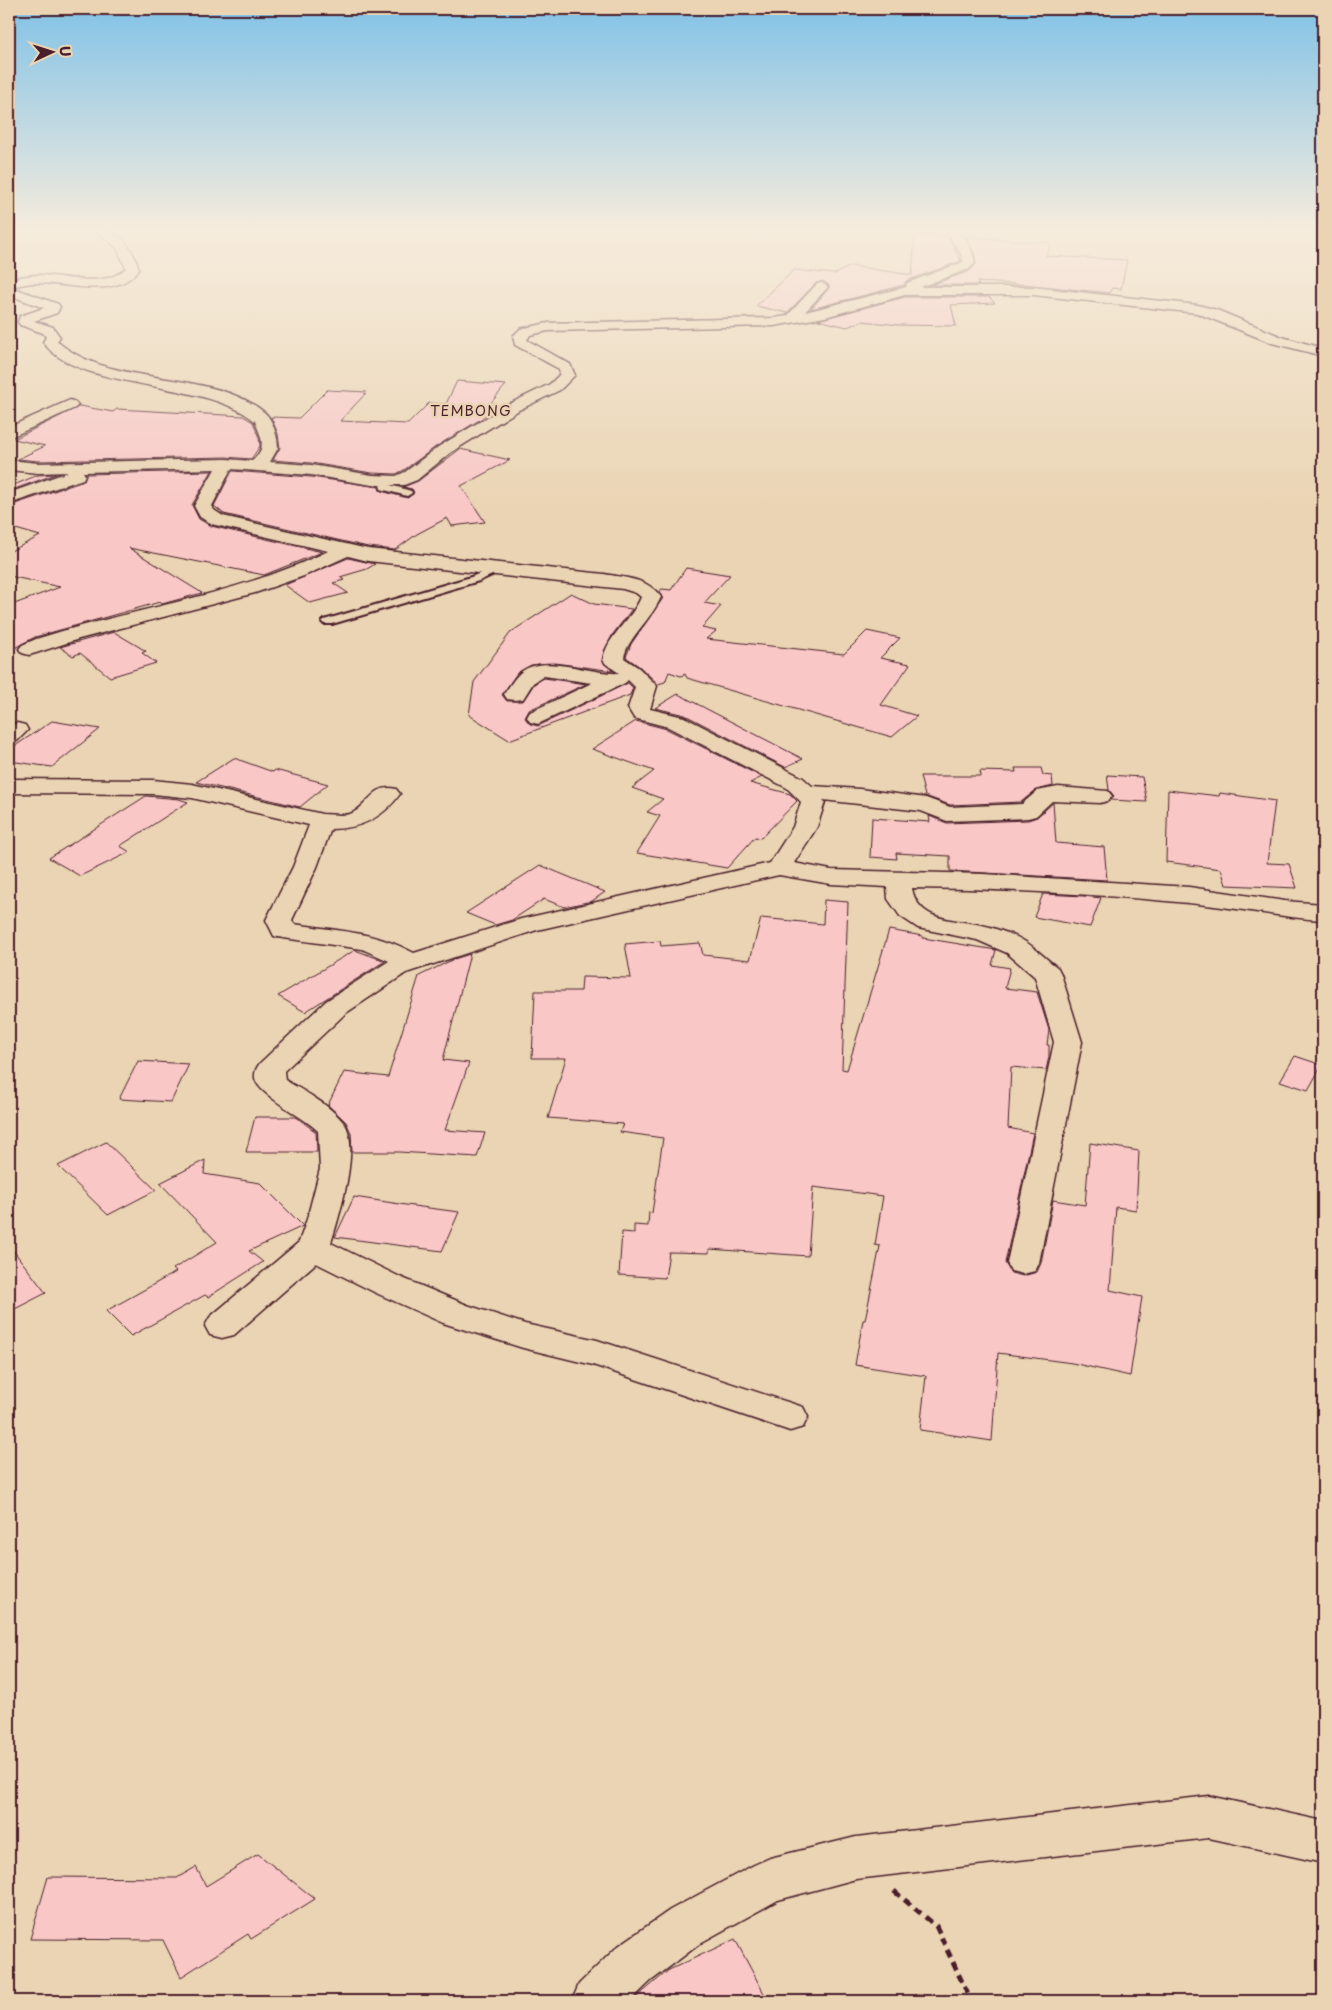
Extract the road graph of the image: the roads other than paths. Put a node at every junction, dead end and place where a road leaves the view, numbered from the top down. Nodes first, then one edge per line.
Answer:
1 (27, 323) edge
2 (749, 323) edge
3 (1236, 323) edge
4 (1323, 352) edge
5 (70, 405) dead end
6 (9, 433) edge
7 (226, 464) junction
8 (9, 465) edge
9 (256, 466) junction
10 (100, 467) junction
11 (38, 468) junction
12 (387, 482) junction
13 (9, 486) edge
14 (407, 493) dead end
15 (9, 499) edge
16 (345, 550) junction
17 (499, 568) junction
18 (328, 622) dead end
19 (29, 649) dead end
20 (624, 676) junction
21 (515, 694) dead end
22 (538, 716) dead end
23 (9, 786) edge
24 (806, 792) junction
25 (388, 794) dead end
26 (1100, 796) dead end
27 (322, 821) junction
28 (779, 868) junction
29 (898, 880) junction
30 (1188, 895) junction
31 (1323, 898) edge
32 (1323, 912) edge
33 (411, 962) junction
34 (312, 1248) junction
35 (1023, 1263) dead end
36 (222, 1326) dead end
37 (790, 1417) dead end
38 (1323, 1842) edge
39 (596, 2001) edge

1 - 9 street
2 - 12 street
3 - 4 street
5 - 6 street
7 - 9 street
7 - 10 street
7 - 16 street
8 - 11 street
9 - 12 street
10 - 11 street
10 - 15 street
11 - 13 street
12 - 14 lane
16 - 17 street
16 - 19 street
17 - 18 lane
17 - 20 street
20 - 21 street
20 - 22 street
20 - 24 street
23 - 27 street
24 - 26 street
24 - 28 street
25 - 27 street
27 - 33 street
28 - 29 street
28 - 33 street
29 - 30 street
29 - 35 street
30 - 31 street
30 - 32 street
33 - 34 street
34 - 36 street
34 - 37 street
38 - 39 street

